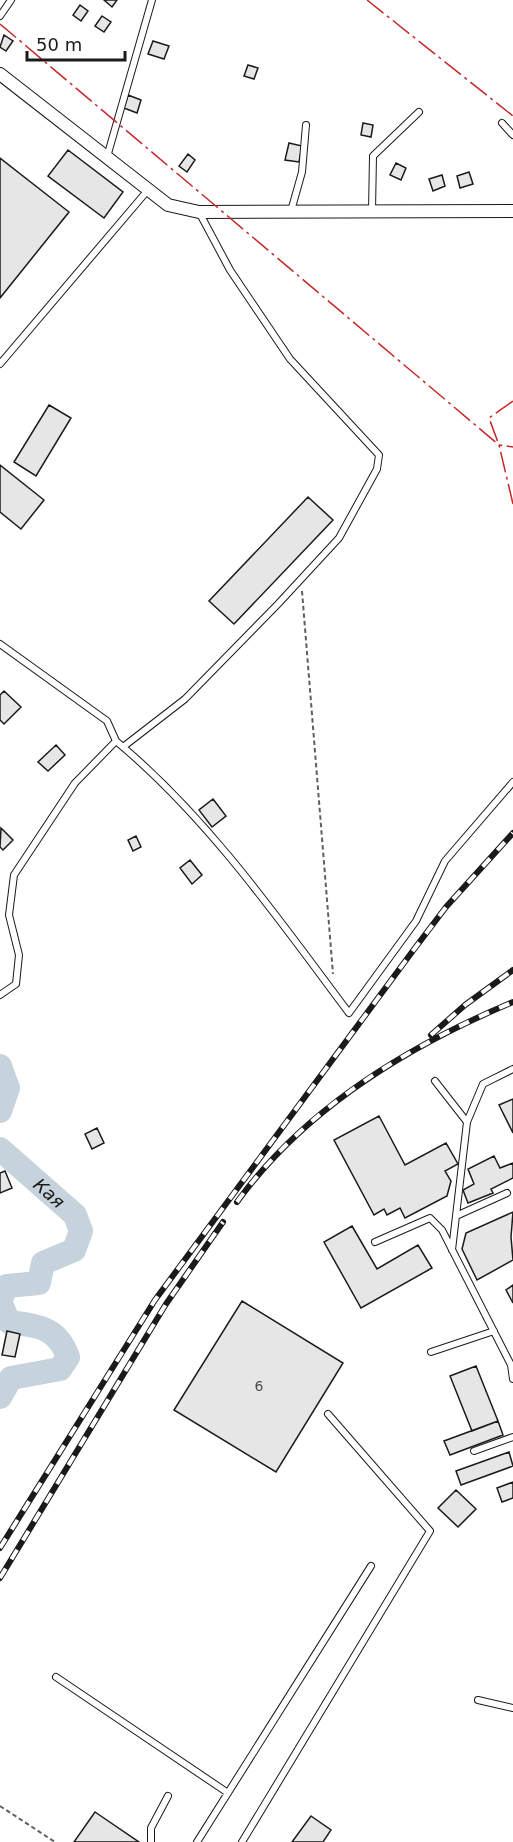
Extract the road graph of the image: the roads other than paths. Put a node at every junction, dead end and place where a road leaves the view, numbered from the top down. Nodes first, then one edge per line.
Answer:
1 (11, 0) edge
2 (152, 0) edge
3 (0, 16) edge
4 (0, 74) edge
5 (419, 112) dead end
6 (502, 123) dead end
7 (306, 125) dead end
8 (513, 135) edge
9 (106, 158) junction
10 (148, 190) junction
11 (372, 211) junction
12 (513, 211) edge
13 (199, 212) junction
14 (291, 212) junction
15 (0, 364) edge
16 (0, 644) edge
17 (116, 741) junction
18 (123, 747) junction
19 (513, 782) edge
20 (0, 995) edge
21 (513, 1069) edge
22 (435, 1081) dead end
23 (467, 1122) junction
24 (507, 1193) dead end
25 (456, 1216) junction
26 (375, 1242) dead end
27 (452, 1250) junction
28 (494, 1331) junction
29 (431, 1352) dead end
30 (513, 1379) edge
31 (328, 1414) dead end
32 (513, 1437) edge
33 (474, 1451) dead end
34 (372, 1566) dead end
35 (56, 1677) dead end
36 (478, 1700) dead end
37 (513, 1708) edge
38 (228, 1793) junction
39 (168, 1796) dead end
40 (151, 1842) edge
41 (197, 1842) edge
42 (242, 1842) edge

1 - 3 lane
2 - 9 lane
4 - 9 street
5 - 11 lane
6 - 8 lane
7 - 14 lane
9 - 10 street
10 - 13 street
10 - 15 lane
11 - 12 street
11 - 14 street
13 - 14 street
13 - 18 lane
16 - 17 lane
17 - 18 lane
17 - 20 lane
18 - 19 lane
21 - 23 lane
22 - 23 lane
23 - 25 lane
24 - 25 lane
25 - 27 lane
26 - 27 lane
27 - 28 lane
28 - 29 lane
28 - 30 lane
31 - 42 lane
32 - 33 lane
34 - 38 lane
35 - 38 lane
36 - 37 lane
38 - 41 lane
39 - 40 lane

